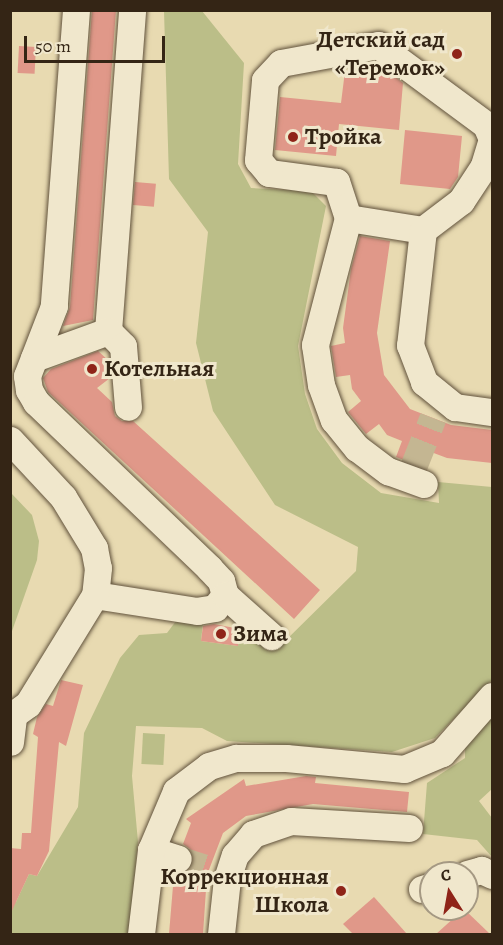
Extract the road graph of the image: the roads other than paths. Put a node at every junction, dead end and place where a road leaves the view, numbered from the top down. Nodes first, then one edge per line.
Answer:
1 (76, 10) edge
2 (132, 10) edge
3 (485, 115) edge
4 (492, 140) edge
5 (348, 218) junction
6 (423, 230) junction
7 (108, 331) junction
8 (34, 358) junction
9 (128, 407) dead end
10 (492, 412) edge
11 (10, 440) edge
12 (416, 476) dead end
13 (95, 595) junction
14 (225, 595) junction
15 (271, 636) dead end
16 (492, 696) edge
17 (11, 725) edge
18 (409, 828) dead end
19 (151, 850) junction
20 (178, 859) tunnel mouth
21 (141, 934) edge
22 (221, 934) edge

1 - 8 street
2 - 7 street
3 - 4 street
3 - 5 street
4 - 6 street
5 - 6 street
5 - 12 street
6 - 10 street
7 - 8 street
7 - 9 street
8 - 14 street
11 - 13 street
13 - 14 street
13 - 17 street
14 - 15 street
16 - 19 street
18 - 22 street
19 - 20 street
19 - 21 street

